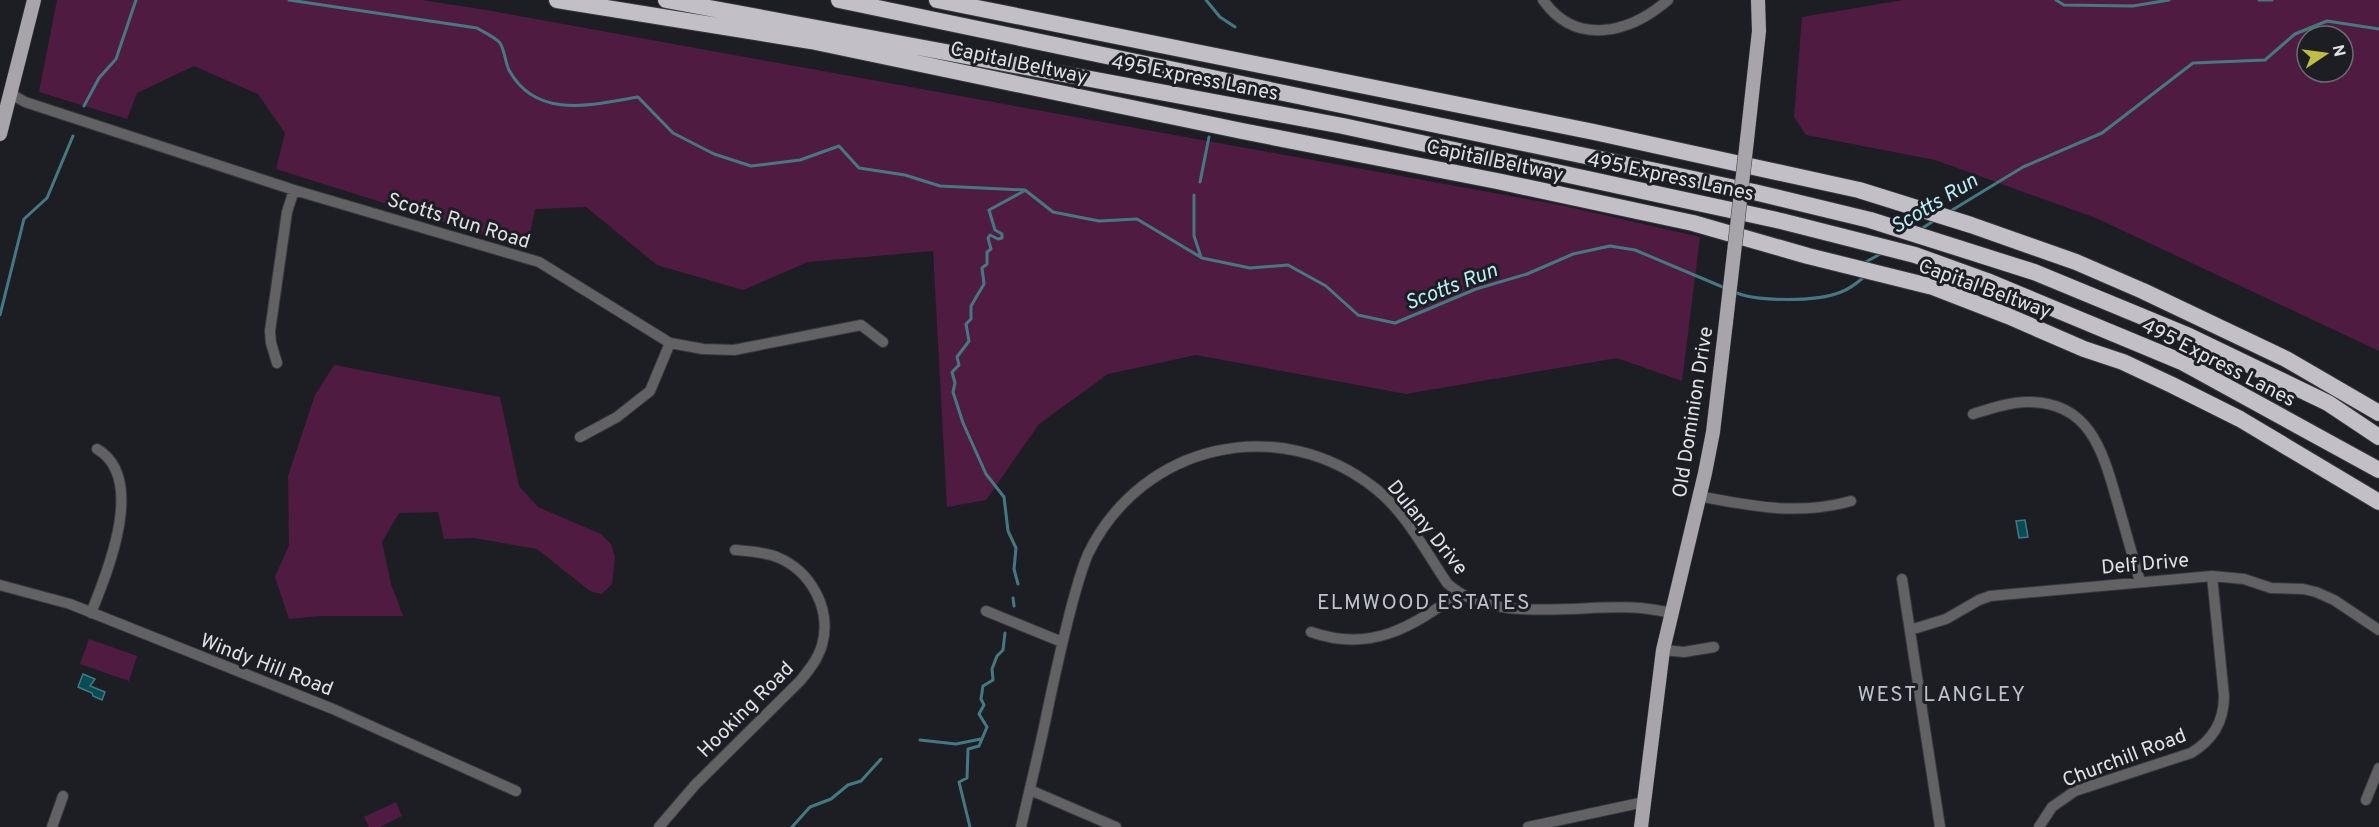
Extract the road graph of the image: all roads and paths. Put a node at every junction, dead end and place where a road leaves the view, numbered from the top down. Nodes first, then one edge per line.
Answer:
1 (34, 0) edge
2 (557, 0) edge
3 (666, 0) edge
4 (839, 0) edge
5 (937, 0) edge
6 (1543, 0) edge
7 (1668, 0) edge
8 (1758, 0) edge
9 (11, 94) junction
10 (0, 135) edge
11 (294, 190) junction
12 (884, 342) dead end
13 (670, 343) junction
14 (277, 363) dead end
15 (2379, 413) edge
16 (1973, 414) dead end
17 (580, 437) dead end
18 (2379, 437) edge
19 (97, 449) dead end
20 (2379, 470) edge
21 (1698, 496) junction
22 (1851, 501) dead end
23 (2379, 502) edge
24 (735, 550) dead end
25 (2212, 576) junction
26 (1902, 579) dead end
27 (2140, 581) junction
28 (0, 585) edge
29 (1459, 593) junction
30 (986, 611) dead end
31 (91, 613) junction
32 (1673, 613) junction
33 (1910, 630) junction
34 (2379, 630) edge
35 (1311, 632) dead end
36 (1062, 642) junction
37 (1714, 647) dead end
38 (1663, 650) junction
39 (2379, 768) edge
40 (1030, 790) junction
41 (516, 791) dead end
42 (63, 796) dead end
43 (2366, 800) dead end
44 (1644, 802) junction
45 (52, 827) edge
46 (659, 827) edge
47 (1021, 827) edge
48 (1116, 827) edge
49 (1528, 827) edge
50 (1641, 827) edge
51 (1940, 827) edge
52 (2039, 827) edge

1 - 9 main road
2 - 23 highway, Capital Beltway
3 - 20 highway, 495 Express Lanes
4 - 18 highway, 495 Express Lanes
5 - 15 highway
6 - 7 street
8 - 21 main road, Old Dominion Drive, bridge
9 - 10 main road
9 - 11 street, Scotts Run Road
11 - 13 street, Scotts Run Road
11 - 14 street
12 - 13 street, Scotts Run Road
13 - 17 street
16 - 27 street
19 - 31 street
21 - 22 street
21 - 32 main road, Old Dominion Drive
24 - 46 street, Hooking Road
25 - 27 street, Delf Drive
25 - 34 street, Delf Drive
25 - 52 street, Churchill Road
26 - 33 street
27 - 33 street, Delf Drive
28 - 31 street, Windy Hill Road
29 - 32 street, Dulany Drive
29 - 35 street
29 - 36 street, Dulany Drive
30 - 36 street
31 - 41 street, Windy Hill Road
32 - 38 main road, Old Dominion Drive
33 - 51 street
36 - 40 street, Dulany Drive
37 - 38 street
38 - 44 main road, Old Dominion Drive
39 - 43 street
40 - 47 street, Dulany Drive
40 - 48 street
42 - 45 street
44 - 49 street
44 - 50 main road, Old Dominion Drive

